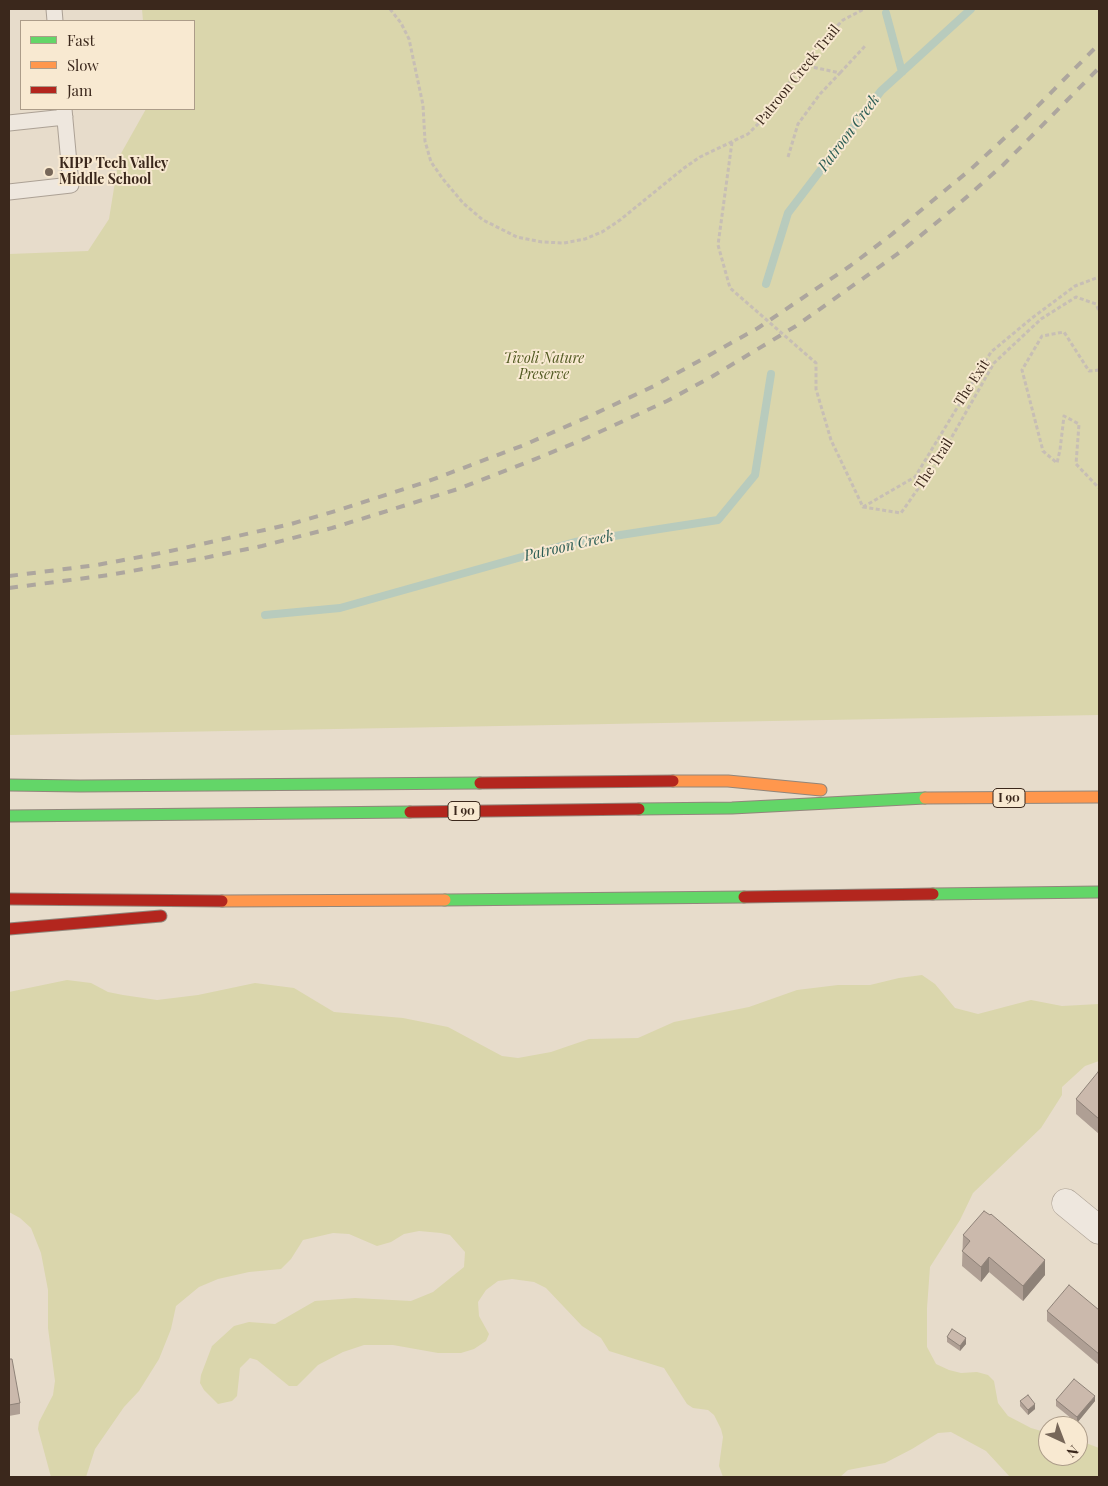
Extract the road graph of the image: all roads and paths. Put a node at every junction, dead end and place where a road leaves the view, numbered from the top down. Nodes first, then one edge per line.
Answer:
1 (390, 9) edge
2 (864, 9) edge
3 (865, 46) dead end
4 (803, 64) junction
5 (840, 73) junction
6 (64, 113) edge
7 (9, 123) edge
8 (732, 142) junction
9 (788, 157) dead end
10 (9, 192) edge
11 (1099, 277) edge
12 (1099, 311) edge
13 (1099, 370) edge
14 (1099, 488) edge
15 (863, 507) junction
16 (9, 785) edge
17 (1099, 797) edge
18 (919, 798) junction
19 (9, 816) edge
20 (1099, 892) edge
21 (9, 899) edge
22 (317, 902) junction
23 (207, 912) dead end
24 (168, 916) dead end
25 (9, 929) edge
26 (1066, 1203) dead end
27 (1099, 1230) edge

1 - 8 path, Patroon Creek Trail
2 - 4 path, Patroon Creek Trail
3 - 5 path
4 - 5 path
4 - 8 path, Patroon Creek Trail
5 - 9 path
6 - 7 lane
6 - 10 lane
8 - 15 path
11 - 15 path, The Exit
12 - 15 path, The Trail
13 - 14 path
16 - 18 highway
17 - 18 highway, I 90
18 - 19 highway, I 90
20 - 22 highway
21 - 22 highway
22 - 23 highway
24 - 25 highway
26 - 27 street

